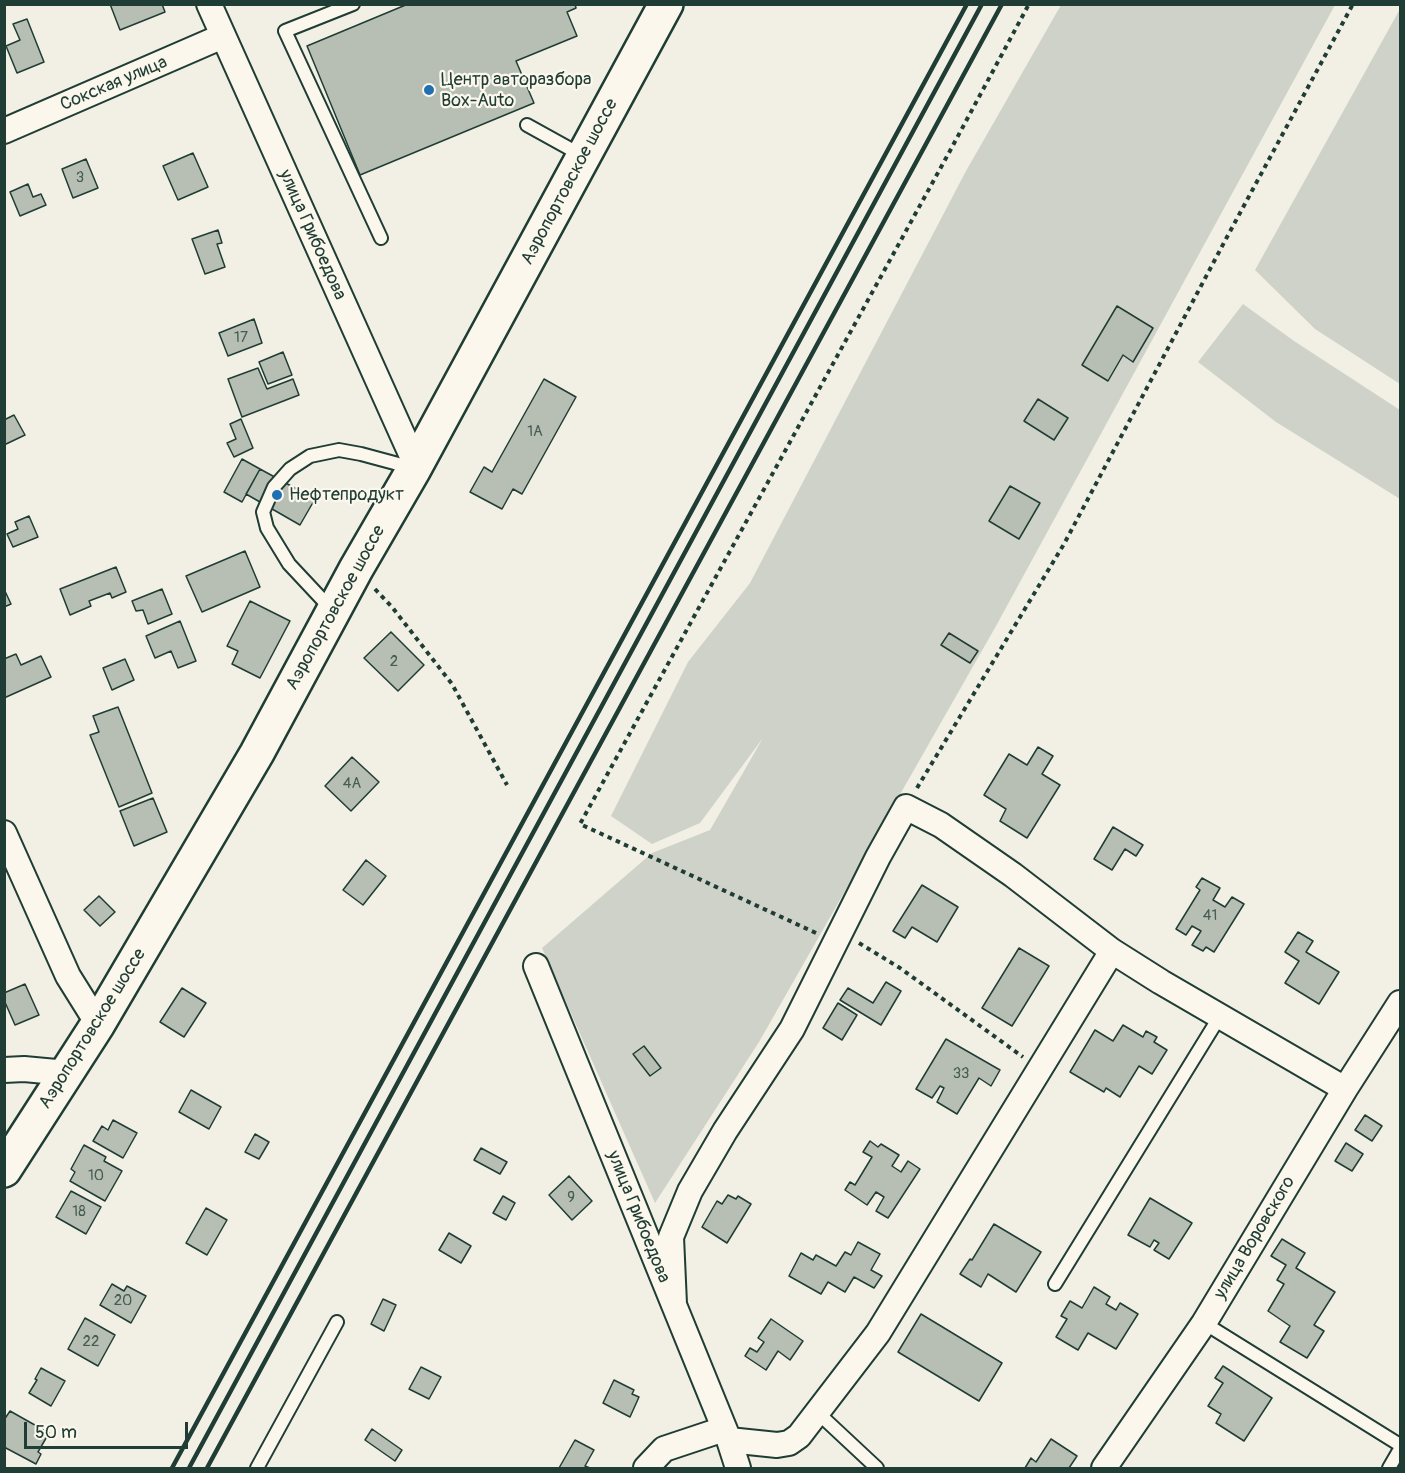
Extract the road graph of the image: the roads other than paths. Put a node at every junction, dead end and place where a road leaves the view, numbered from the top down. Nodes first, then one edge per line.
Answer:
1 (209, 4) edge
2 (353, 4) edge
3 (666, 4) edge
4 (223, 36) junction
5 (527, 125) dead end
6 (4, 131) edge
7 (584, 156) junction
8 (381, 238) dead end
9 (415, 467) junction
10 (333, 611) junction
11 (4, 833) edge
12 (1112, 951) junction
13 (536, 966) dead end
14 (1401, 1003) edge
15 (1220, 1016) junction
16 (98, 1024) junction
17 (4, 1070) edge
18 (67, 1072) junction
19 (1345, 1089) junction
20 (4, 1170) edge
21 (1055, 1284) dead end
22 (674, 1304) junction
23 (338, 1322) dead end
24 (1204, 1323) junction
25 (817, 1412) junction
26 (727, 1434) junction
27 (1401, 1447) edge
28 (257, 1468) edge
29 (646, 1468) edge
30 (738, 1468) edge
31 (877, 1468) edge
32 (1104, 1468) edge
33 (1389, 1468) edge

1 - 4 street, улица Грибоедова
2 - 8 lane
3 - 7 main road, Аэропортовское шоссе
4 - 6 street, Сокская улица
4 - 9 street, улица Грибоедова
5 - 7 lane
7 - 9 main road, Аэропортовское шоссе
9 - 10 main road, Аэропортовское шоссе
9 - 10 lane
10 - 16 main road, Аэропортовское шоссе
11 - 16 street
12 - 15 street
12 - 22 street
12 - 25 street
13 - 22 street, улица Грибоедова
14 - 19 street, улица Воровского
15 - 19 street
15 - 21 lane
16 - 18 main road, Аэропортовское шоссе
17 - 18 street
18 - 20 main road, Аэропортовское шоссе
19 - 24 street, улица Воровского
22 - 26 street, улица Грибоедова
23 - 28 lane
24 - 27 lane
24 - 32 street, улица Воровского
25 - 26 street
25 - 31 lane
26 - 29 street
26 - 30 street, улица Грибоедова
27 - 33 lane

